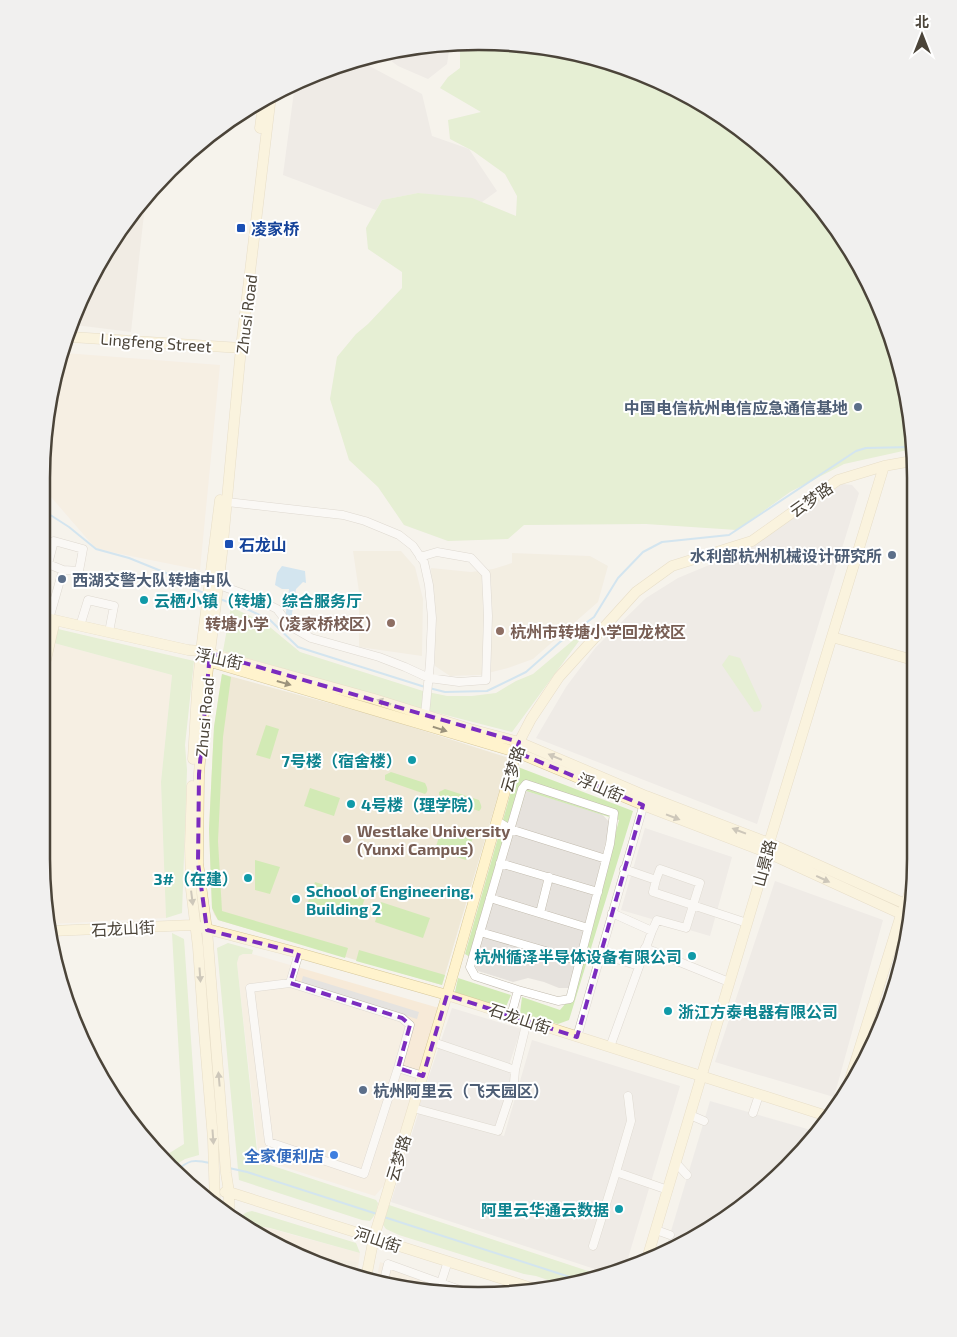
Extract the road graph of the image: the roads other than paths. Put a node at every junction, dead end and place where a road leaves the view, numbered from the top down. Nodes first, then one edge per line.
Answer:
1 (270, 104) edge
2 (263, 108) edge
3 (74, 337) edge
4 (238, 347) junction
5 (906, 462) edge
6 (884, 466) junction
7 (224, 501) junction
8 (50, 556) edge
9 (420, 557) junction
10 (50, 565) edge
11 (63, 570) junction
12 (219, 585) junction
13 (213, 597) junction
14 (50, 612) edge
15 (50, 618) edge
16 (80, 626) junction
17 (109, 632) junction
18 (832, 637) junction
19 (205, 656) junction
20 (907, 658) edge
21 (428, 685) junction
22 (425, 714) junction
23 (517, 747) junction
24 (644, 800) junction
25 (497, 821) junction
26 (510, 829) junction
27 (768, 848) junction
28 (606, 859) junction
29 (500, 862) junction
30 (624, 869) junction
31 (549, 877) junction
32 (656, 880) junction
33 (598, 892) junction
34 (490, 898) junction
35 (904, 903) edge
36 (694, 906) junction
37 (612, 913) junction
38 (540, 914) junction
39 (903, 916) edge
40 (747, 923) junction
41 (195, 926) junction
42 (588, 928) junction
43 (901, 929) edge
44 (207, 930) junction
45 (56, 931) edge
46 (652, 931) junction
47 (480, 932) junction
48 (645, 948) junction
49 (299, 953) junction
50 (600, 954) junction
51 (580, 960) junction
52 (639, 966) junction
53 (729, 982) junction
54 (290, 983) junction
55 (518, 990) junction
56 (447, 995) junction
57 (511, 1016) junction
58 (527, 1021) junction
59 (577, 1037) junction
60 (433, 1042) junction
61 (610, 1048) junction
62 (857, 1060) edge
63 (398, 1068) junction
64 (515, 1070) junction
65 (423, 1076) junction
66 (701, 1077) junction
67 (759, 1095) junction
68 (628, 1096) dead end
69 (413, 1108) junction
70 (753, 1113) dead end
71 (822, 1114) edge
72 (690, 1115) junction
73 (704, 1120) dead end
74 (676, 1163) junction
75 (616, 1172) junction
76 (688, 1175) dead end
77 (668, 1190) junction
78 (215, 1192) junction
79 (229, 1192) junction
80 (215, 1196) edge
81 (230, 1207) edge
82 (656, 1230) junction
83 (670, 1235) dead end
84 (374, 1238) junction
85 (593, 1246) dead end
86 (652, 1250) edge
87 (448, 1261) junction
88 (367, 1272) edge
89 (385, 1276) edge
90 (436, 1284) edge
91 (521, 1284) edge
92 (440, 1285) edge

1 - 4 street, Zhusi Road
2 - 4 street, Zhusi Road
3 - 4 street, Lingfeng Street
4 - 7 street, Zhusi Road
5 - 6 street, 云梦路
6 - 18 street, 山景路
6 - 23 street, 云梦路
7 - 9 street
7 - 12 street, Zhusi Road
7 - 13 street, Zhusi Road
8 - 11 street
9 - 21 street
9 - 21 street
10 - 11 street
11 - 14 street
12 - 13 street, Zhusi Road
12 - 21 street
13 - 19 street, Zhusi Road
15 - 16 street, 浮山街
16 - 17 street, 浮山街
16 - 17 street
17 - 19 street, 浮山街
18 - 20 street
18 - 27 street, 山景路
22 -> 19 street, 浮山街
19 -> 23 street, 浮山街
19 -> 41 street, Zhusi Road
19 - 44 street, Zhusi Road
21 - 22 street
22 - 23 street, 浮山街
23 - 24 street, 浮山街
23 - 25 street, 云梦路
24 - 27 street, 浮山街
24 - 30 street
25 - 26 street
25 - 56 street, 云梦路
26 - 28 street
26 - 28 street
26 - 29 street
27 - 35 street, 浮山街
27 -> 39 street, 浮山街
27 - 40 street, 山景路
28 - 33 street
29 - 31 street
29 - 34 street
30 - 32 street
30 - 37 street
31 - 33 street
31 - 38 street
32 - 36 street
32 - 36 street
33 - 42 street
34 - 38 street
34 - 47 street
36 - 40 street
36 - 46 street
37 - 46 street
37 - 50 street
38 - 42 street
40 - 53 street, 山景路
41 - 44 street, 石龙山街
41 - 45 street, 石龙山街
41 -> 78 street, Zhusi Road
42 - 51 street
43 - 62 street
44 - 49 street, 石龙山街
79 -> 44 street, Zhusi Road
46 - 48 street
47 - 51 street
47 - 55 street
48 - 52 street
48 - 53 street
49 - 54 street
49 - 56 street, 石龙山街
50 - 52 street
50 - 59 street
51 - 55 street
52 - 61 street
53 - 66 street, 山景路
54 - 63 street
54 - 63 street
55 - 57 street
56 - 57 street, 石龙山街
56 - 60 street, 云梦路
57 - 58 street, 石龙山街
58 - 59 street, 石龙山街
58 - 64 street
59 - 61 street, 石龙山街
60 - 64 street
60 - 65 street, 云梦路
61 - 66 street, 石龙山街
63 - 65 street
64 - 69 street
65 - 69 street, 云梦路
66 - 67 street, 石龙山街
66 - 72 street, 山景路
67 - 70 street
67 - 71 street, 石龙山街
68 - 75 street
69 - 84 street, 云梦路
72 - 73 street
72 - 74 street, 山景路
74 - 76 street
74 - 77 street, 山景路
75 - 77 street
75 - 85 street
77 - 82 street, 山景路
78 - 79 street, 河山街
78 - 80 street, Zhusi Road
79 - 81 street, Zhusi Road
79 - 84 street, 河山街
82 - 83 street
82 - 86 street, 山景路
84 - 87 street, 河山街
84 - 88 street, 云梦路
87 - 91 street, 河山街
87 - 92 street
89 - 90 street

